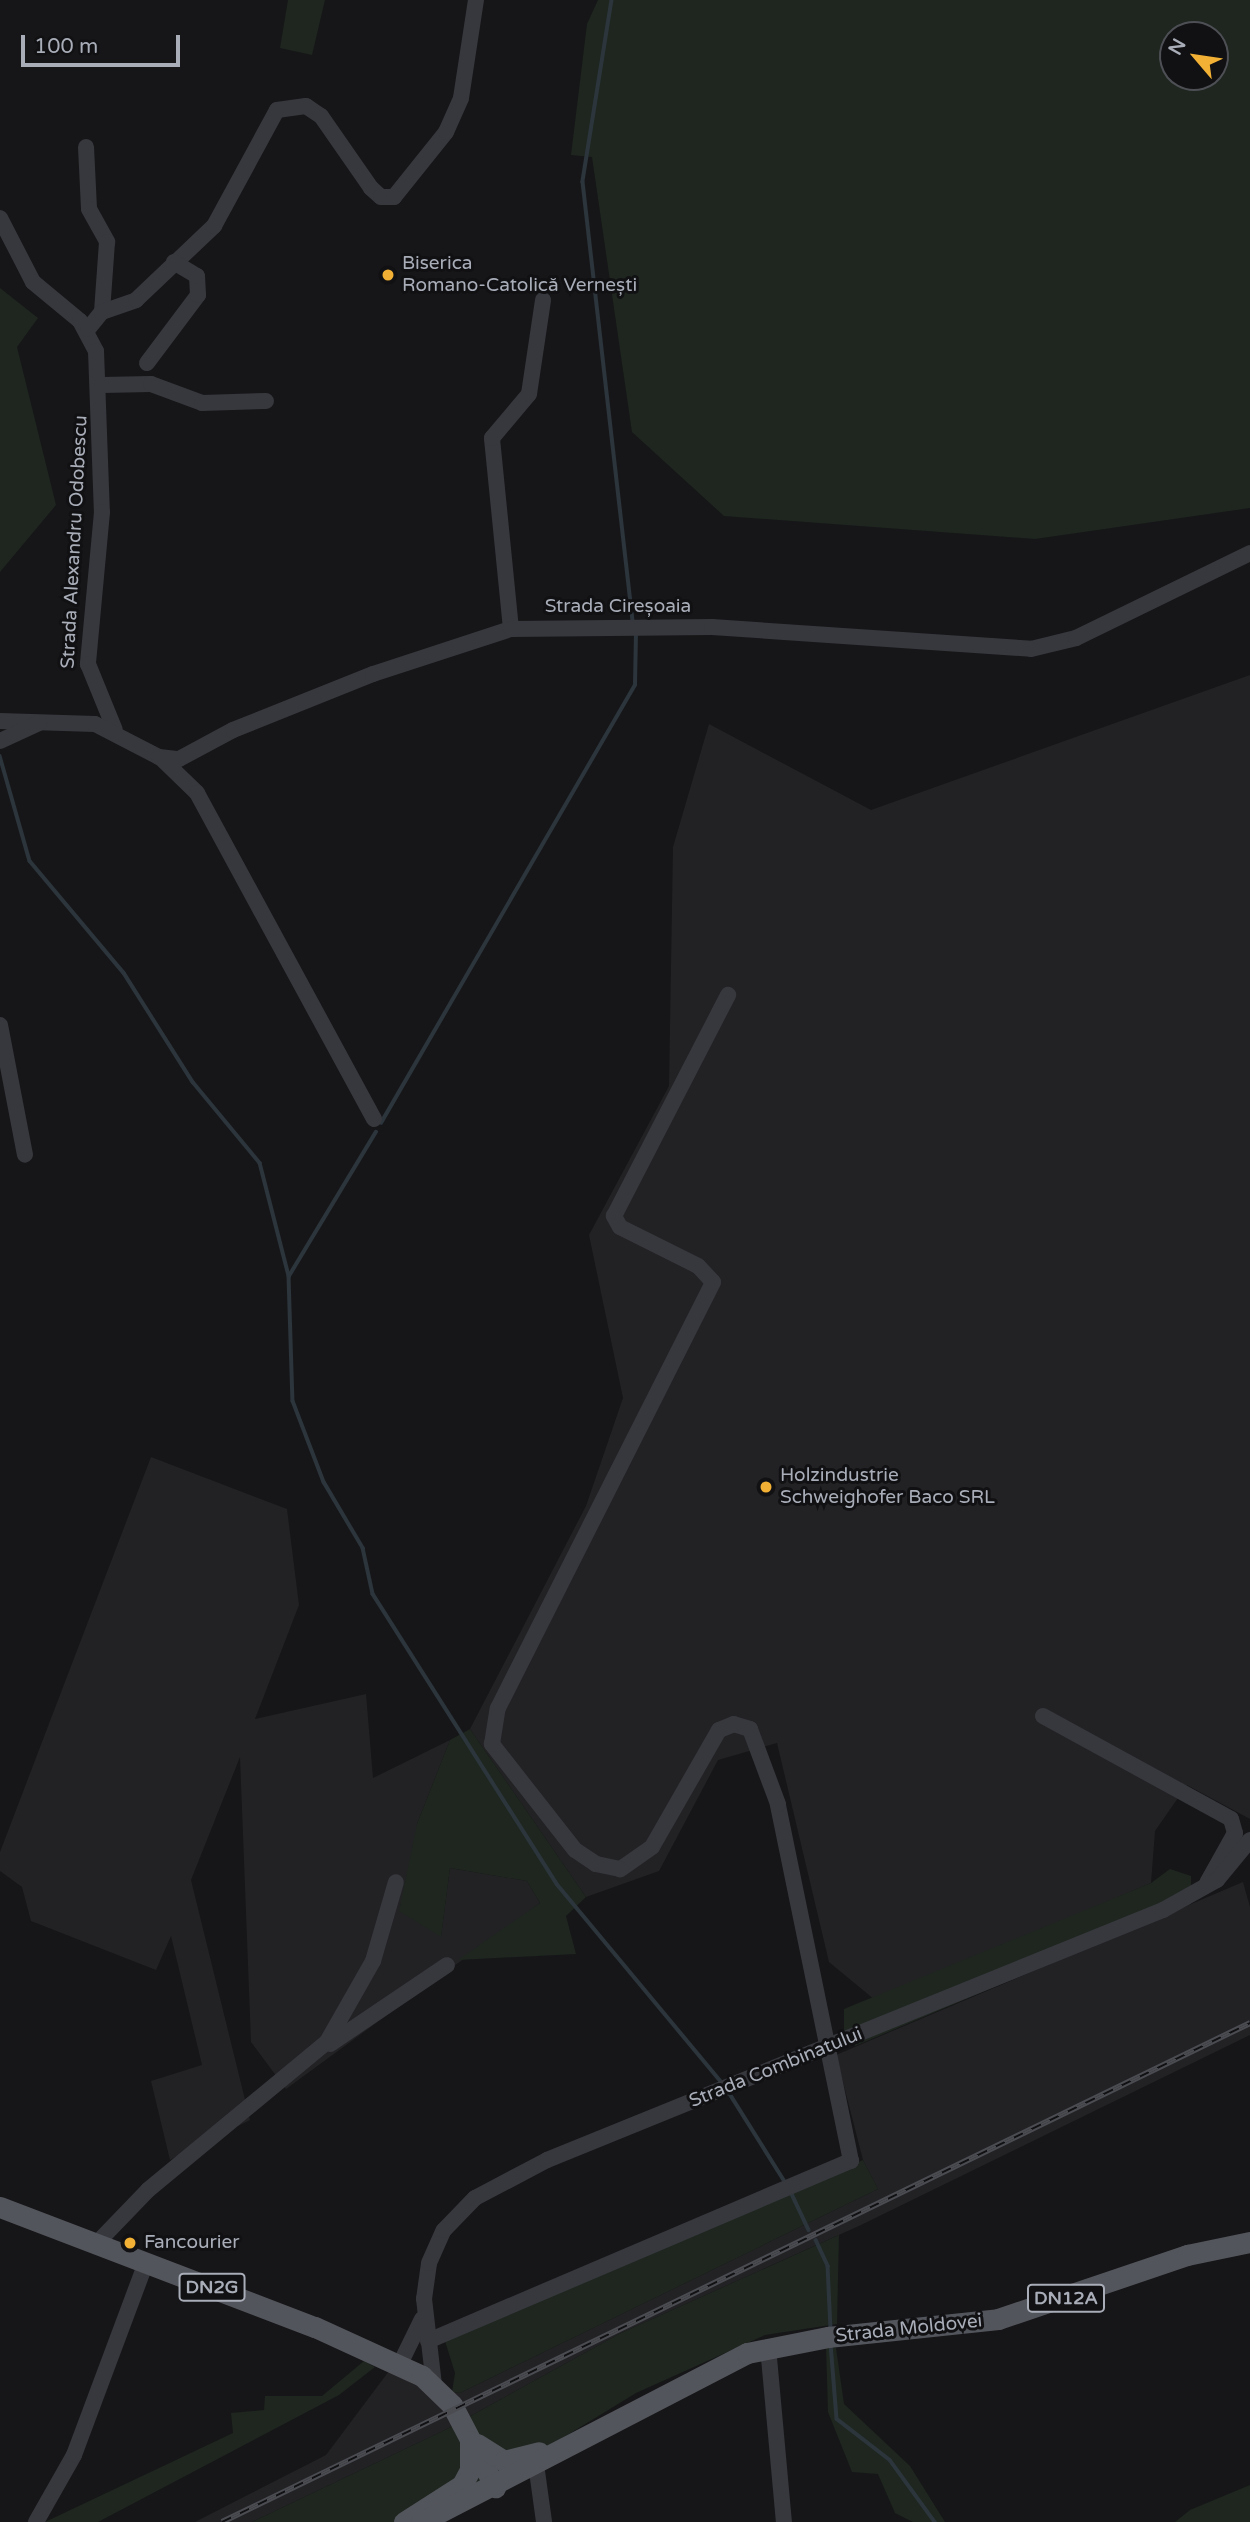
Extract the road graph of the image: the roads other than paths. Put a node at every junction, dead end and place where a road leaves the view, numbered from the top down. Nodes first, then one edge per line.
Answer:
1 (476, 0) edge
2 (86, 147) dead end
3 (0, 218) edge
4 (174, 262) junction
5 (543, 300) dead end
6 (102, 312) junction
7 (88, 329) junction
8 (148, 363) dead end
9 (102, 385) junction
10 (266, 401) dead end
11 (1250, 553) edge
12 (511, 629) junction
13 (48, 719) junction
14 (0, 721) edge
15 (115, 730) junction
16 (0, 741) edge
17 (159, 757) junction
18 (728, 995) dead end
19 (0, 1025) edge
20 (374, 1119) dead end
21 (25, 1155) dead end
22 (1043, 1716) dead end
23 (1250, 1840) edge
24 (396, 1882) dead end
25 (1202, 1891) junction
26 (447, 1965) dead end
27 (830, 2046) junction
28 (314, 2055) junction
29 (0, 2207) edge
30 (1250, 2242) edge
31 (97, 2243) junction
32 (146, 2262) junction
33 (425, 2312) junction
34 (428, 2341) junction
35 (768, 2347) junction
36 (400, 2364) junction
37 (434, 2385) junction
38 (631, 2412) junction
39 (470, 2436) junction
40 (536, 2464) junction
41 (495, 2487) junction
42 (36, 2522) edge
43 (404, 2522) edge
44 (421, 2522) edge
45 (544, 2522) edge
46 (784, 2522) edge

1 - 4 street
2 - 6 street
3 - 7 street
4 - 6 street
4 - 8 street
5 - 12 street
6 - 7 street
7 - 9 street, Strada Alexandru Odobescu
9 - 10 street
9 - 15 street, Strada Alexandru Odobescu
11 - 12 street, Strada Cireșoaia
12 - 17 street, Strada Cireșoaia
13 - 14 street
13 - 15 street
13 - 16 street
15 - 17 street
17 - 20 street
18 - 27 street
19 - 21 street
22 - 25 street
23 - 25 street, Strada Combinatului
24 - 28 street
25 - 27 street, Strada Combinatului
26 - 28 street
27 - 33 street, Strada Combinatului
27 - 34 street
28 - 31 street
29 - 31 main road, Strada Combinatului / DN2G
30 - 35 main road, Strada Moldovei / DN12A
31 - 32 main road, Strada Combinatului / DN2G
32 - 36 main road, Strada Combinatului / DN2G
32 - 42 street
33 - 34 street, Strada Combinatului
33 - 36 street
34 - 37 street, Strada Combinatului
35 - 38 main road, Strada Moldovei / DN12A
35 - 46 street
36 - 37 main road, Strada Combinatului / DN2G
37 - 39 main road, Strada Combinatului / DN2G
38 - 39 main road
38 - 40 main road, Strada Moldovei / DN12A
39 - 41 main road, Strada Combinatului / DN2G
39 - 43 main road
40 - 41 main road, Strada Moldovei / DN12A
40 - 45 street
41 - 44 main road, Strada Moldovei / DN12A

